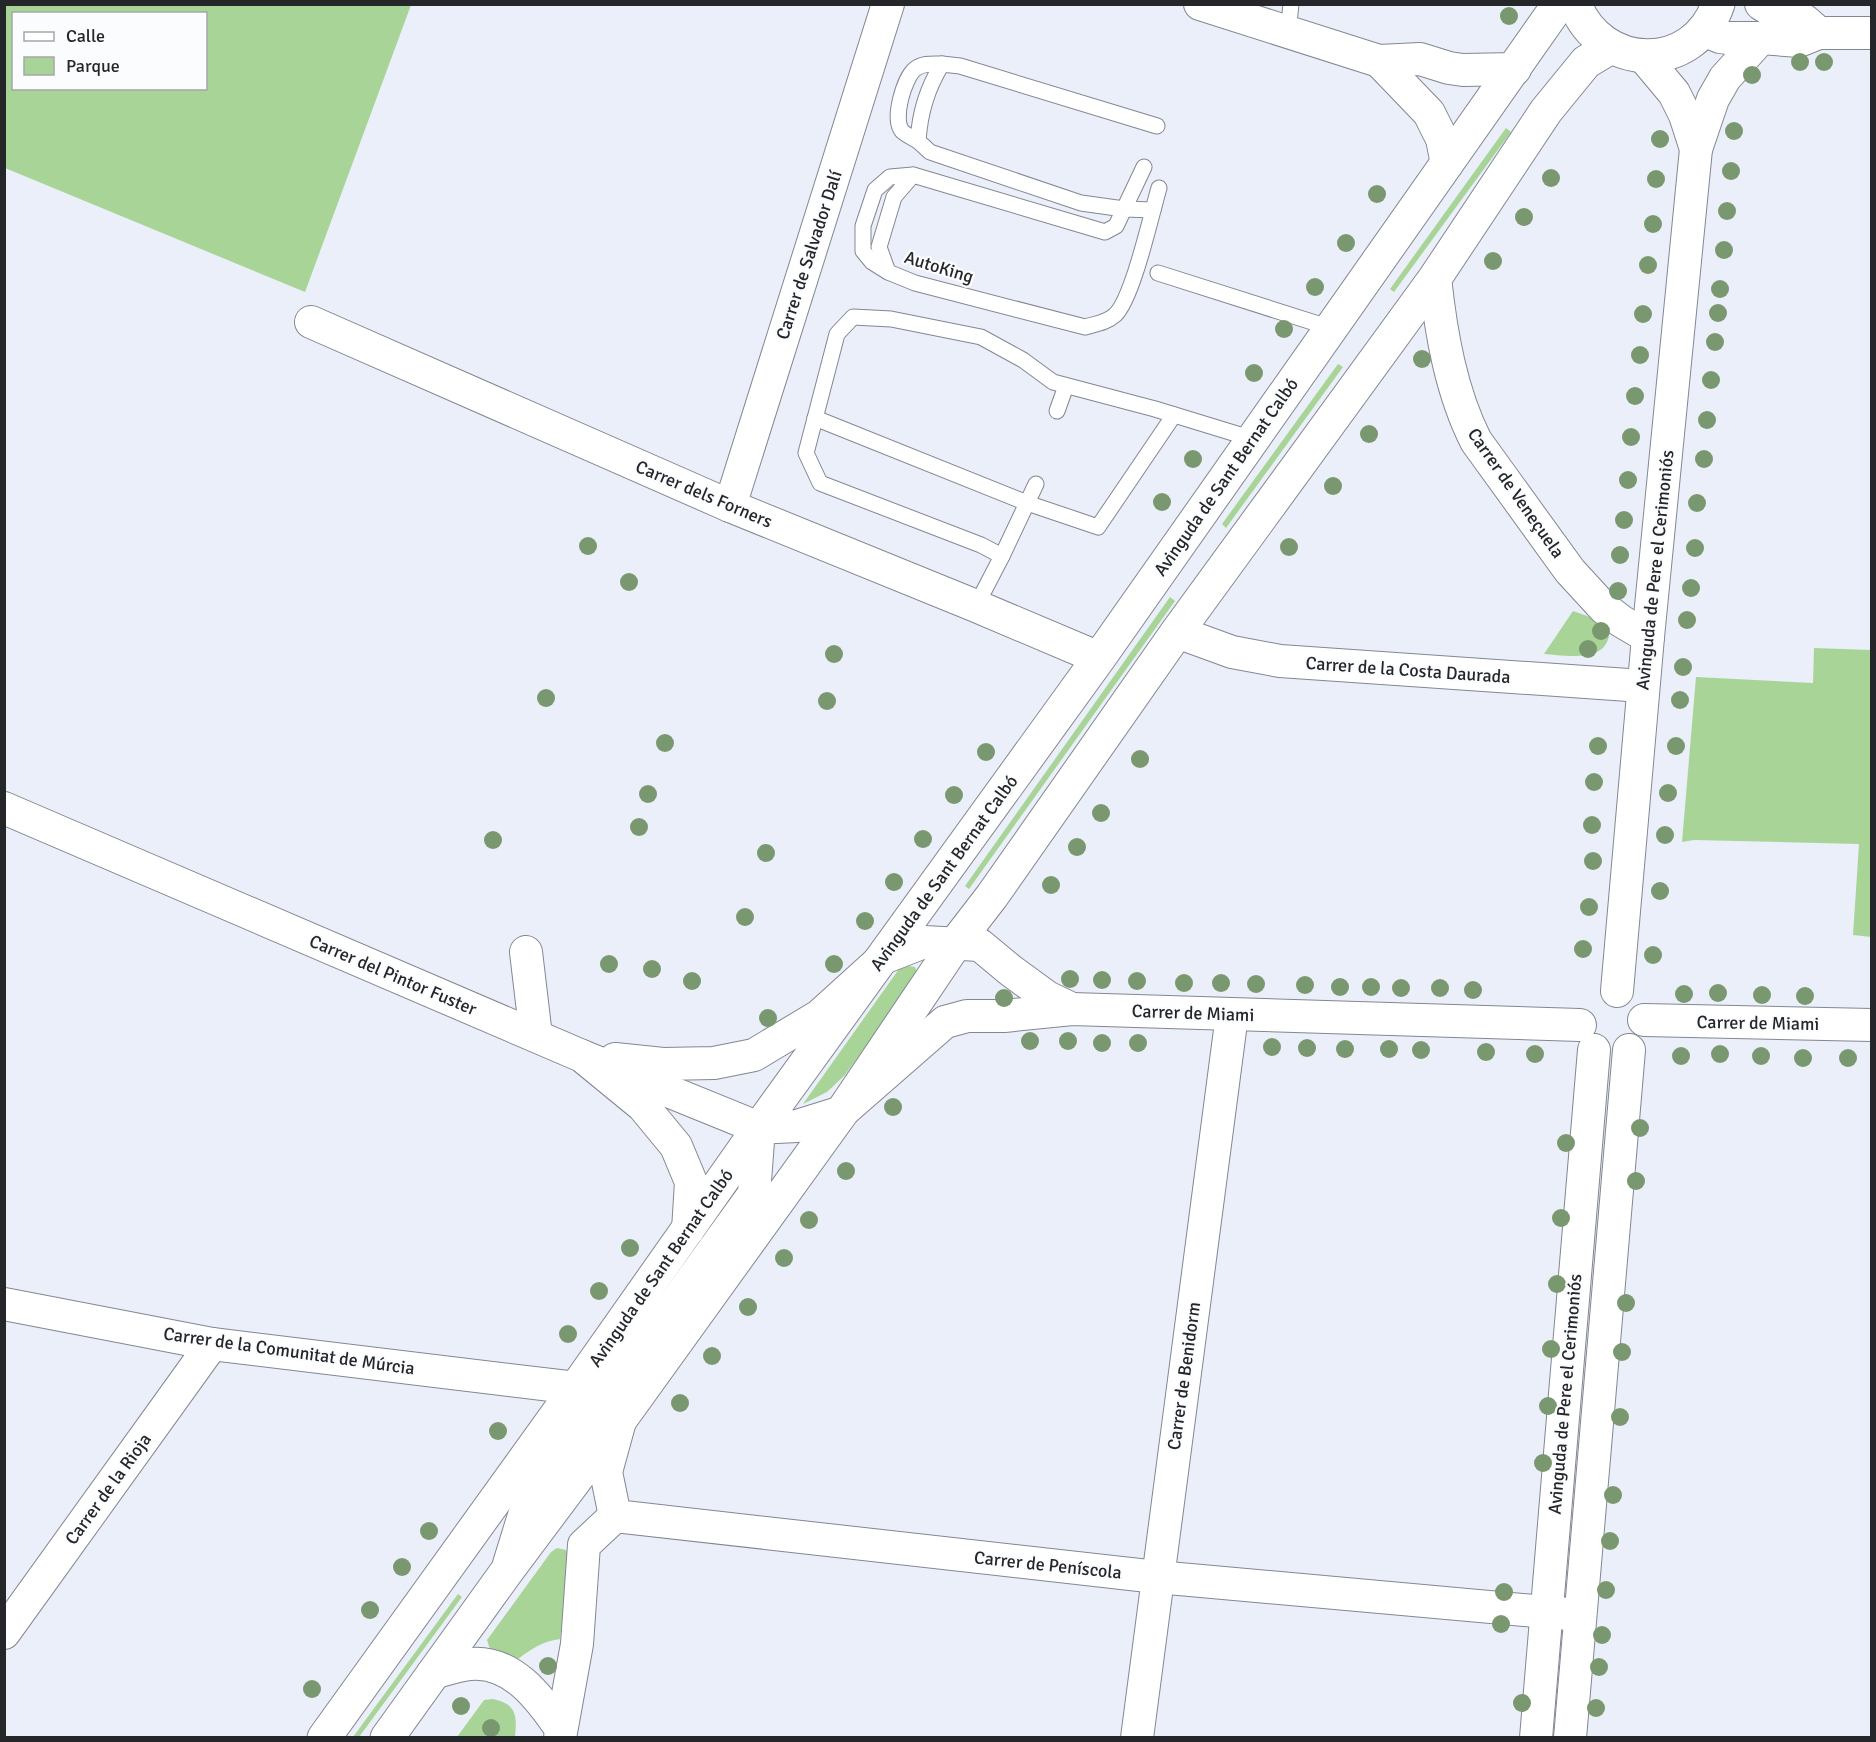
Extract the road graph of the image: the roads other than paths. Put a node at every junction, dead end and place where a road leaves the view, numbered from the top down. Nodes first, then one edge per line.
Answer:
1 (888, 4) edge
2 (1200, 4) edge
3 (1558, 4) edge
4 (1575, 4) edge
5 (1761, 4) edge
6 (1290, 19) edge
7 (1706, 24) edge
8 (1819, 33) junction
9 (1872, 33) edge
10 (1761, 38) junction
11 (1611, 47) junction
12 (1643, 56) junction
13 (1379, 62) junction
14 (942, 64) junction
15 (1515, 69) junction
16 (1713, 99) junction
17 (1157, 126) dead end
18 (918, 141) junction
19 (1696, 148) junction
20 (1447, 164) junction
21 (1144, 167) dead end
22 (913, 175) junction
23 (1159, 188) dead end
24 (1124, 209) junction
25 (1153, 210) junction
26 (888, 272) junction
27 (1158, 273) dead end
28 (1435, 278) junction
29 (311, 322) dead end
30 (1331, 328) junction
31 (1066, 386) junction
32 (1057, 411) dead end
33 (1174, 415) junction
34 (815, 418) junction
35 (1253, 439) junction
36 (1036, 484) dead end
37 (1027, 503) junction
38 (730, 506) junction
39 (1002, 556) junction
40 (976, 606) junction
41 (1177, 632) junction
42 (1648, 637) junction
43 (1099, 658) junction
44 (1643, 686) junction
45 (4, 808) edge
46 (968, 944) junction
47 (526, 952) dead end
48 (883, 958) junction
49 (1617, 992) junction
50 (1072, 1009) junction
51 (1232, 1014) junction
52 (1644, 1020) junction
53 (1872, 1025) edge
54 (536, 1036) junction
55 (1587, 1038) junction
56 (1629, 1050) junction
57 (582, 1056) junction
58 (842, 1113) junction
59 (759, 1128) junction
60 (688, 1230) junction
61 (4, 1304) edge
62 (212, 1344) junction
63 (576, 1388) junction
64 (620, 1420) junction
65 (615, 1516) junction
66 (507, 1571) junction
67 (1157, 1577) junction
68 (1547, 1612) junction
69 (1579, 1615) junction
70 (4, 1633) edge
71 (433, 1673) junction
72 (560, 1733) edge
73 (324, 1737) edge
74 (387, 1737) edge
75 (1137, 1737) edge
76 (1536, 1737) edge
77 (1570, 1737) edge

1 - 38 street, Carrer de Salvador Dalí
2 - 6 street
3 - 15 main road, Avinguda de Sant Bernat Calbó
4 - 11 main road
5 - 8 street
6 - 13 street
7 - 10 street
7 - 12 main road
7 - 16 street, Avinguda de Pere el Cerimoniós
8 - 9 street
8 - 10 street
10 - 16 street, Avinguda de Pere el Cerimoniós
11 - 12 main road
11 - 28 main road
12 - 19 street, Avinguda de Pere el Cerimoniós
13 - 15 street
13 - 20 street
14 - 17 lane
14 - 18 lane
14 - 18 lane
15 - 20 main road, Avinguda de Sant Bernat Calbó
16 - 19 street, Avinguda de Pere el Cerimoniós
18 - 24 lane
19 - 42 street, Avinguda de Pere el Cerimoniós
20 - 30 main road, Avinguda de Sant Bernat Calbó
21 - 24 lane
22 - 24 lane
22 - 26 lane, AutoKing
22 - 26 lane
23 - 25 lane, AutoKing
24 - 25 lane
25 - 26 lane, AutoKing
27 - 30 lane
28 - 41 main road
28 - 42 street, Carrer de Veneçuela
29 - 38 street, Carrer dels Forners
30 - 35 main road, Avinguda de Sant Bernat Calbó
31 - 32 lane
31 - 33 lane
31 - 34 lane
33 - 35 lane
33 - 37 lane
34 - 37 lane
34 - 39 lane
35 - 43 main road, Avinguda de Sant Bernat Calbó
36 - 37 lane
37 - 39 lane
38 - 40 street, Carrer dels Forners
39 - 40 lane
40 - 43 street, Carrer dels Forners
41 - 44 street, Carrer de la Costa Daurada
41 - 46 main road
42 - 44 street, Avinguda de Pere el Cerimoniós
43 - 48 main road, Avinguda de Sant Bernat Calbó
44 - 49 street, Avinguda de Pere el Cerimoniós
45 - 54 street, Carrer del Pintor Fuster
46 - 48 street
46 - 50 street
46 - 58 main road
47 - 54 street
48 - 57 street
48 - 59 main road, Avinguda de Sant Bernat Calbó
49 - 52 street
49 - 55 street
50 - 51 street, Carrer de Miami
50 - 58 street, Carrer de Miami
51 - 55 street, Carrer de Miami
51 - 67 street, Carrer de Benidorm
52 - 53 street, Carrer de Miami
52 - 56 street
54 - 57 street, Carrer del Pintor Fuster
55 - 56 street
55 - 68 street, Avinguda de Pere el Cerimoniós
56 - 69 street, Avinguda de Pere el Cerimoniós
57 - 59 street
57 - 60 street, Carrer del Pintor Fuster
58 - 59 street
58 - 64 main road
59 - 60 main road, Avinguda de Sant Bernat Calbó
59 - 66 street
60 - 63 main road, Avinguda de Sant Bernat Calbó
61 - 62 street, Carrer de la Comunitat de Múrcia
62 - 63 street, Carrer de la Comunitat de Múrcia
62 - 70 street, Carrer de la Rioja
63 - 73 main road, Avinguda de Sant Bernat Calbó
64 - 65 street
64 - 66 main road
65 - 67 street, Carrer de Peníscola
65 - 72 street
66 - 71 main road
67 - 68 street, Carrer de Peníscola
67 - 75 street, Carrer de Benidorm
68 - 69 street, Carrer de Peníscola
68 - 76 street, Avinguda de Pere el Cerimoniós
69 - 77 street, Avinguda de Pere el Cerimoniós
71 - 72 street
71 - 74 main road

